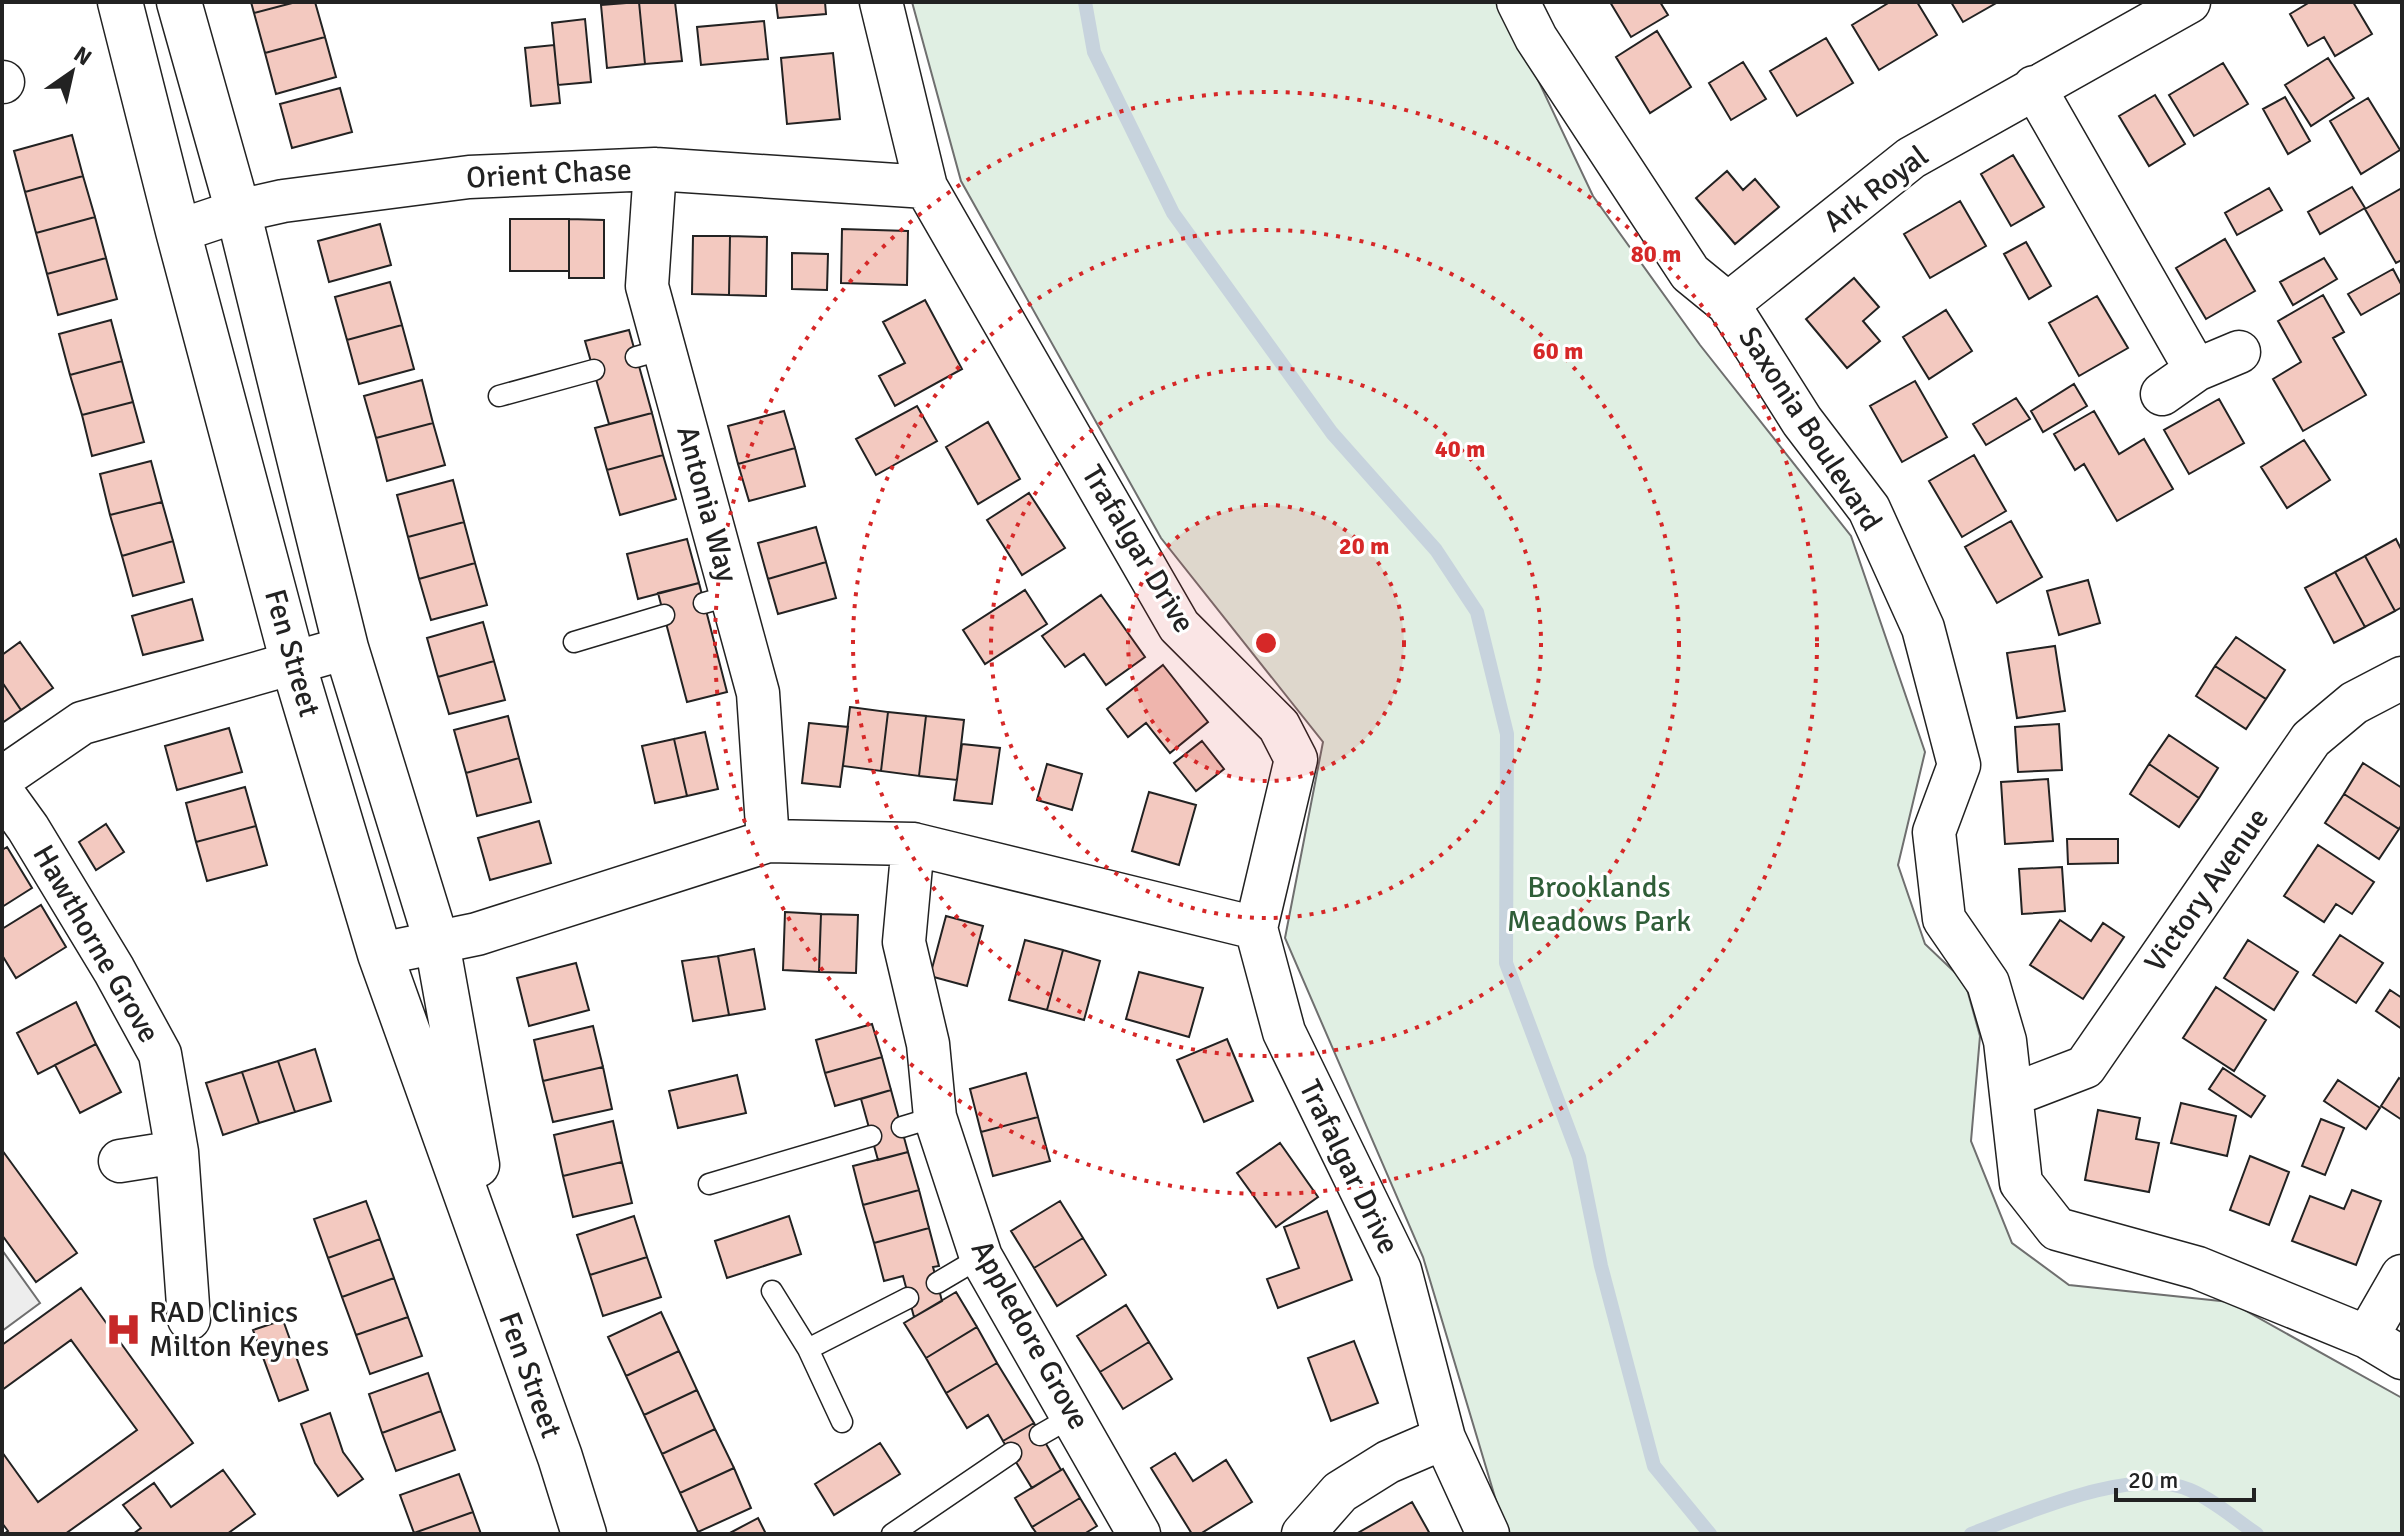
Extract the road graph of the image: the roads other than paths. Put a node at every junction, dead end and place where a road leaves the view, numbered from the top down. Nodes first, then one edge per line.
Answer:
1 (120, 2) edge
2 (179, 2) edge
3 (881, 2) edge
4 (1518, 2) edge
5 (2189, 2) edge
6 (2034, 87) junction
7 (655, 169) junction
8 (926, 187) junction
9 (238, 211) junction
10 (178, 231) junction
11 (1728, 304) junction
12 (2239, 352) dead end
13 (594, 370) dead end
14 (2196, 370) junction
15 (2162, 394) dead end
16 (499, 396) dead end
17 (664, 615) dead end
18 (574, 642) dead end
19 (346, 648) junction
20 (293, 663) junction
21 (2402, 678) edge
22 (2, 778) edge
23 (2, 792) edge
24 (768, 841) junction
25 (913, 844) junction
26 (1256, 928) junction
27 (437, 943) junction
28 (380, 954) junction
29 (2012, 1095) junction
30 (871, 1136) dead end
31 (177, 1152) junction
32 (120, 1161) dead end
33 (709, 1184) dead end
34 (981, 1257) junction
35 (2402, 1276) edge
36 (937, 1283) dead end
37 (772, 1291) dead end
38 (500, 1293) junction
39 (908, 1298) dead end
40 (189, 1319) dead end
41 (2367, 1337) junction
42 (808, 1349) junction
43 (2402, 1358) edge
44 (842, 1422) dead end
45 (1444, 1438) junction
46 (1011, 1453) dead end
47 (560, 1457) junction
48 (584, 1534) edge
49 (604, 1534) edge
50 (892, 1534) edge
51 (1139, 1534) edge
52 (1303, 1534) edge
53 (1488, 1534) edge

1 - 10 street, Fen Street
2 - 9 street, Fen Street
3 - 8 street, Trafalgar Drive
4 - 11 street, Saxonia Boulevard
5 - 6 street, Ark Royal
6 - 11 street, Ark Royal
6 - 14 street
7 - 8 street, Orient Chase
7 - 9 street, Orient Chase
7 - 24 street, Antonia Way
8 - 26 street, Trafalgar Drive
9 - 10 street, Orient Chase
9 - 19 street, Fen Street
10 - 20 street, Fen Street
11 - 29 street, Saxonia Boulevard
12 - 14 street
13 - 16 lane
14 - 15 street
17 - 18 lane
19 - 20 street
19 - 27 street, Fen Street
20 - 22 street
20 - 28 street, Fen Street
21 - 29 street, Victory Avenue
23 - 31 street, Hawthorne Grove
24 - 25 street
24 - 27 street
25 - 26 street
25 - 34 street, Appledore Grove
26 - 45 street, Trafalgar Drive
27 - 28 street
27 - 38 street, Fen Street
28 - 38 street, Fen Street
29 - 41 street, Saxonia Boulevard
30 - 33 lane
31 - 32 street
31 - 40 street, Hawthorne Grove
34 - 36 lane
34 - 51 street, Appledore Grove
35 - 41 street
37 - 42 lane
38 - 47 street, Fen Street
39 - 42 lane
41 - 43 street, Saxonia Boulevard
42 - 44 lane
45 - 52 street
45 - 53 street, Trafalgar Drive
46 - 50 lane
47 - 48 street, Fen Street
47 - 49 street, Fen Street

